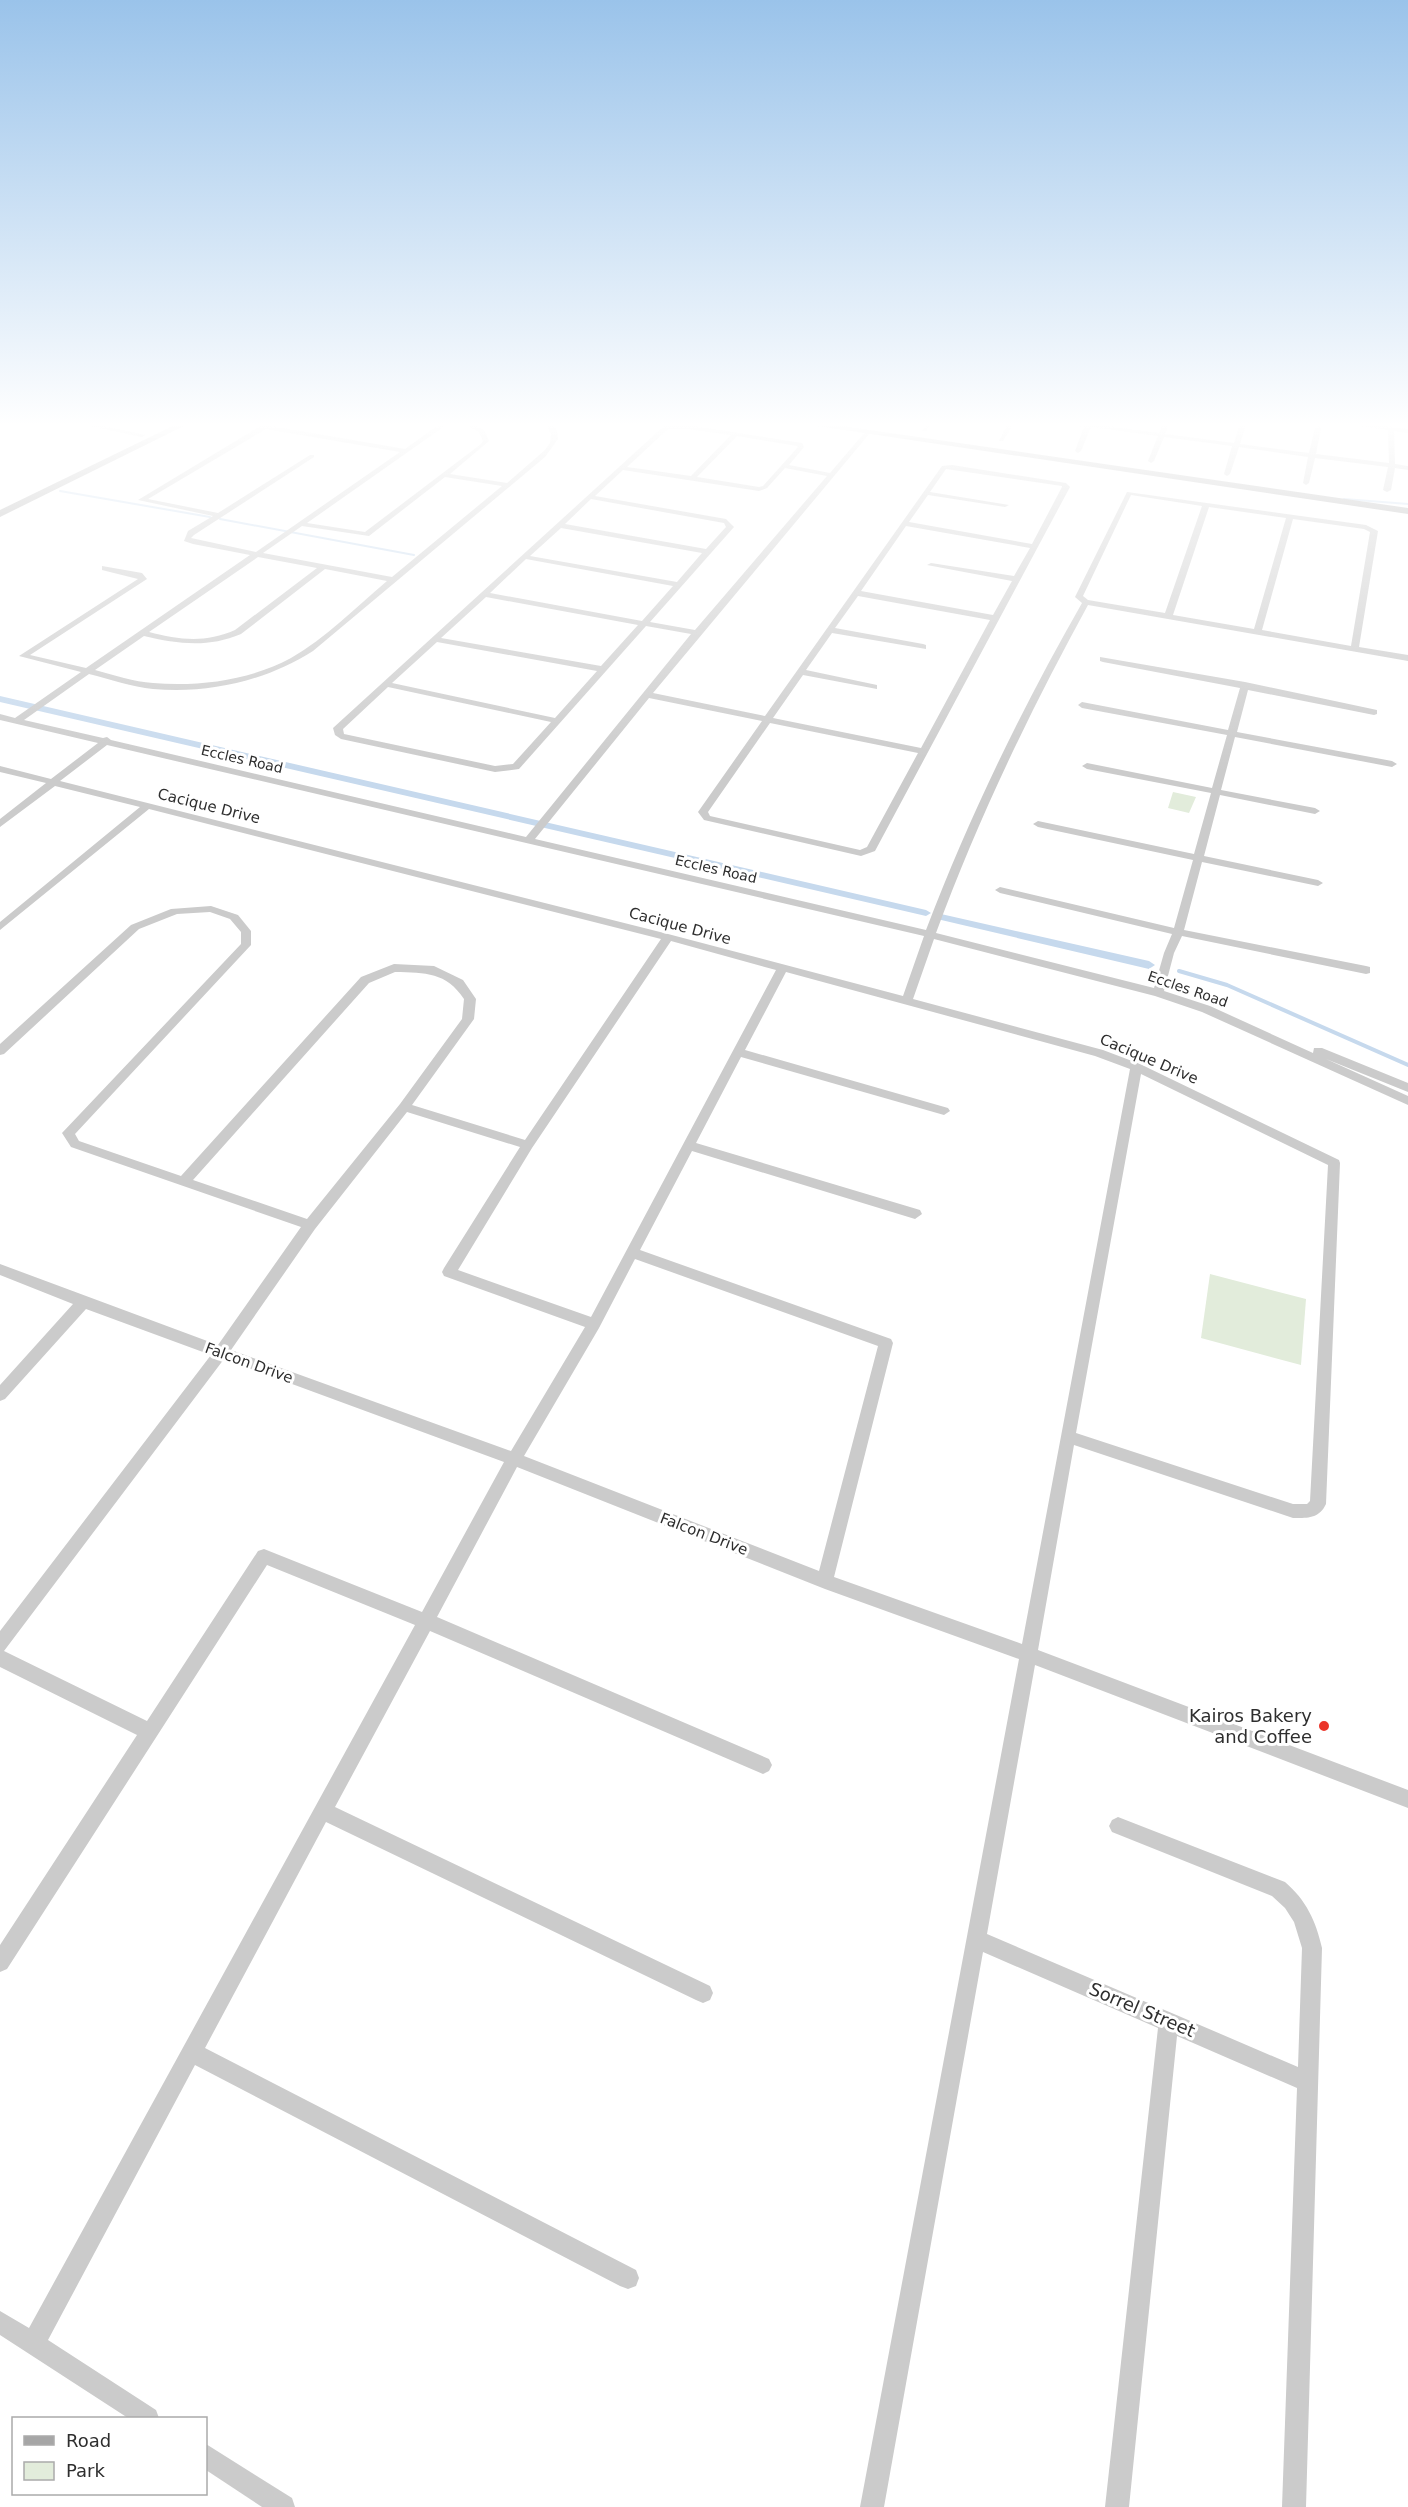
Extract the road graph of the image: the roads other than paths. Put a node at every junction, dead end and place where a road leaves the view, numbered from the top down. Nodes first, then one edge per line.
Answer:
1 (187, 538) edge
2 (280, 538) edge
3 (444, 538) edge
4 (545, 538) edge
5 (631, 538) edge
6 (720, 538) edge
7 (778, 538) edge
8 (895, 538) edge
9 (986, 538) edge
10 (1037, 538) edge
11 (1106, 538) edge
12 (1194, 538) edge
13 (1284, 538) edge
14 (1373, 538) edge
15 (1033, 546) junction
16 (708, 552) junction
17 (255, 554) junction
18 (525, 557) junction
19 (931, 565) dead end
20 (323, 567) junction
21 (105, 568) dead end
22 (1015, 579) junction
23 (394, 580) junction
24 (679, 585) junction
25 (857, 593) junction
26 (483, 594) junction
27 (1086, 602) junction
28 (1168, 616) junction
29 (994, 618) junction
30 (644, 624) junction
31 (830, 630) junction
32 (1257, 632) junction
33 (141, 633) junction
34 (697, 633) junction
35 (435, 639) junction
36 (923, 647) dead end
37 (1355, 649) junction
38 (1408, 658) edge
39 (1103, 659) dead end
40 (601, 669) junction
41 (90, 670) junction
42 (801, 672) junction
43 (386, 684) junction
44 (1245, 685) junction
45 (874, 687) dead end
46 (649, 695) junction
47 (1082, 705) dead end
48 (0, 710) edge
49 (1374, 712) dead end
50 (0, 717) edge
51 (20, 718) junction
52 (767, 719) junction
53 (557, 721) junction
54 (1232, 735) junction
55 (107, 740) junction
56 (922, 751) junction
57 (1392, 764) dead end
58 (1087, 766) dead end
59 (0, 769) edge
60 (55, 783) junction
61 (1216, 792) junction
62 (147, 806) junction
63 (1316, 811) dead end
64 (0, 824) edge
65 (1038, 824) dead end
66 (531, 837) junction
67 (1199, 858) junction
68 (1318, 883) dead end
69 (1000, 890) dead end
70 (0, 927) edge
71 (930, 931) junction
72 (1178, 932) junction
73 (668, 938) junction
74 (782, 969) junction
75 (1366, 970) dead end
76 (1159, 990) junction
77 (907, 1000) junction
78 (0, 1051) edge
79 (738, 1052) junction
80 (1136, 1067) junction
81 (1408, 1088) edge
82 (1408, 1101) edge
83 (404, 1107) junction
84 (944, 1111) dead end
85 (528, 1145) junction
86 (689, 1145) junction
87 (185, 1180) junction
88 (915, 1214) dead end
89 (310, 1226) junction
90 (632, 1253) junction
91 (0, 1269) edge
92 (83, 1302) junction
93 (594, 1324) junction
94 (221, 1352) junction
95 (0, 1395) edge
96 (1069, 1437) junction
97 (514, 1459) junction
98 (825, 1581) junction
99 (426, 1621) junction
100 (0, 1645) edge
101 (1027, 1654) junction
102 (0, 1658) edge
103 (150, 1732) junction
104 (763, 1765) dead end
105 (1408, 1799) edge
106 (322, 1811) junction
107 (1118, 1826) dead end
108 (975, 1939) junction
109 (0, 1962) edge
110 (703, 1993) dead end
111 (1169, 2022) junction
112 (191, 2052) junction
113 (1308, 2082) junction
114 (628, 2278) dead end
115 (0, 2322) edge
116 (33, 2344) junction
117 (146, 2417) edge
118 (207, 2457) edge
119 (283, 2507) edge
120 (872, 2507) edge
121 (1117, 2507) edge
122 (1294, 2507) edge

1 - 17 street
2 - 17 street
3 - 23 street
4 - 18 street
5 - 16 street
6 - 16 street
7 - 34 street
8 - 25 street
9 - 15 street
10 - 15 street
11 - 27 street
12 - 28 street
13 - 32 street
14 - 37 street
15 - 22 street
16 - 24 street
17 - 20 street
17 - 33 street
18 - 24 street
18 - 26 street
19 - 22 street
20 - 23 street
20 - 33 street
21 - 41 street
22 - 29 street
23 - 41 street
24 - 30 street
25 - 29 street
25 - 31 street
26 - 30 street
26 - 35 street
27 - 28 street
27 - 71 street
28 - 32 street
29 - 56 street
30 - 34 street
30 - 40 street
31 - 36 street
31 - 42 street
32 - 37 street
33 - 41 street
34 - 46 street
35 - 40 street
35 - 43 street
37 - 38 street
39 - 44 street
40 - 53 street
41 - 51 street
42 - 45 street
42 - 52 street
43 - 53 street
43 - 53 street
44 - 49 street
44 - 54 street
46 - 52 street
46 - 66 street
47 - 54 street
48 - 51 street, Eccles Road
50 - 51 street, Eccles Road
51 - 55 street, Eccles Road
52 - 56 street
52 - 56 street
54 - 57 street
54 - 61 street
55 - 60 street
55 - 66 street, Eccles Road
58 - 61 street
59 - 60 street, Cacique Drive
60 - 62 street, Cacique Drive
60 - 64 street
61 - 63 street
61 - 67 street
62 - 70 street
62 - 73 street, Cacique Drive
65 - 67 street
66 - 71 street, Eccles Road
67 - 68 street
67 - 72 street
69 - 72 street
71 - 76 street, Eccles Road
71 - 77 street
72 - 75 street
72 - 76 street
73 - 74 street, Cacique Drive
73 - 85 street
74 - 77 street, Cacique Drive
74 - 79 street
76 - 81 street, Eccles Road
76 - 82 street, Eccles Road
77 - 80 street, Cacique Drive
78 - 87 street
79 - 84 street
79 - 86 street
80 - 96 street
80 - 96 street, Cacique Drive
83 - 85 street
83 - 87 street
83 - 89 street
85 - 93 street
86 - 88 street
86 - 90 street
87 - 89 street
89 - 94 street
90 - 93 street
90 - 98 street
91 - 92 street, Falcon Drive
92 - 94 street, Falcon Drive
92 - 95 street
93 - 97 street
94 - 97 street, Falcon Drive
94 - 100 street
96 - 101 street
97 - 98 street, Falcon Drive
97 - 99 street
98 - 101 street, Falcon Drive
99 - 103 street
99 - 104 street
99 - 106 street
101 - 105 street, Falcon Drive
101 - 108 street
102 - 103 street
103 - 109 street
106 - 110 street
106 - 112 street
107 - 113 street
108 - 111 street, Sorrel Street
108 - 120 street
111 - 113 street, Sorrel Street
111 - 121 street
112 - 114 street
112 - 116 street
113 - 122 street
115 - 116 street
116 - 117 street
118 - 119 street

